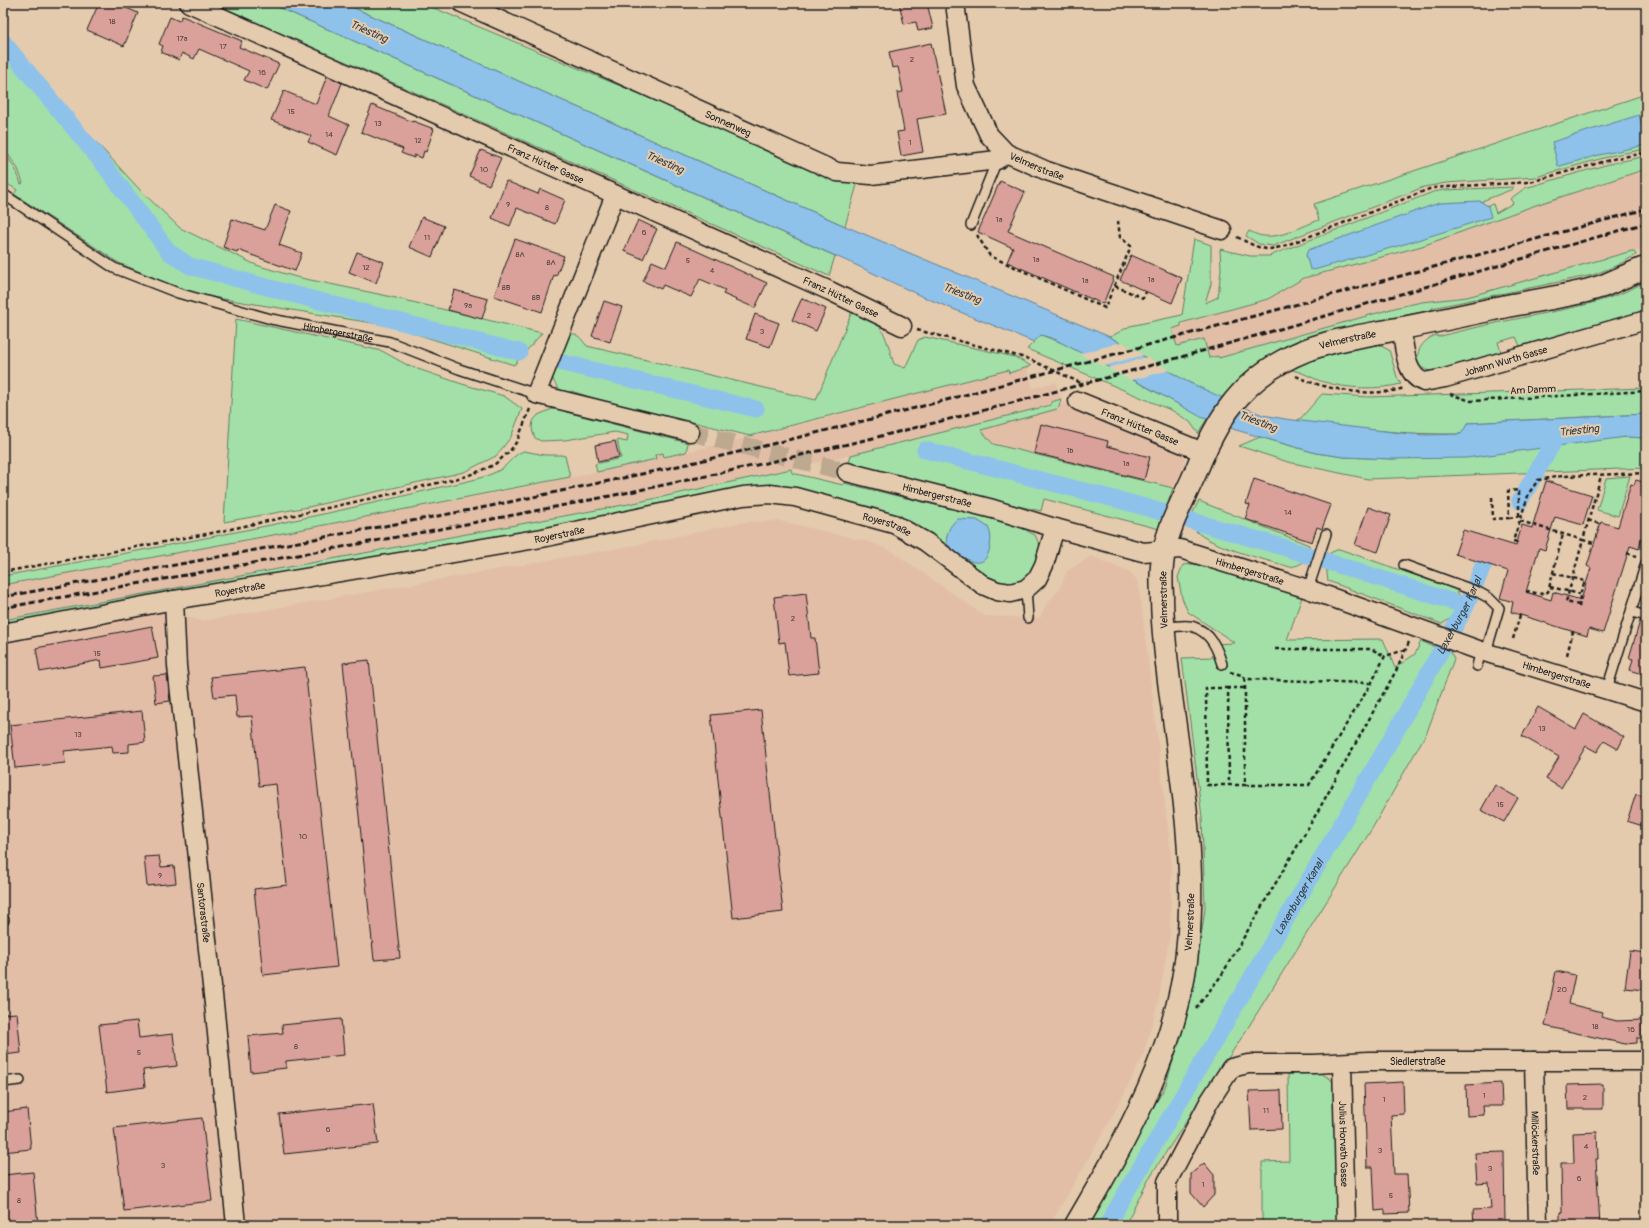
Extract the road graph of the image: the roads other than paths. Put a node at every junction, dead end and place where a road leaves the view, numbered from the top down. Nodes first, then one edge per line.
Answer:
1 (190, 3) edge
2 (462, 3) edge
3 (955, 3) edge
4 (1001, 156) junction
5 (3, 194) edge
6 (615, 195) junction
7 (971, 225) road end
8 (1222, 230) road end
9 (1642, 269) dead end
10 (1646, 320) edge
11 (902, 326) road end
12 (1401, 328) junction
13 (1082, 393) road end
14 (536, 394) junction
15 (690, 432) tunnel mouth
16 (1206, 446) junction
17 (847, 472) tunnel mouth
18 (1055, 528) junction
19 (1326, 534) dead end
20 (1164, 551) junction
21 (1646, 563) edge
22 (1404, 565) dead end
23 (1026, 589) junction
24 (1308, 589) junction
25 (174, 600) junction
26 (1632, 612) junction
27 (1646, 616) edge
28 (1028, 618) dead end
29 (1162, 628) junction
30 (3, 633) edge
31 (1481, 656) junction
32 (1222, 664) road end
33 (1607, 689) junction
34 (1646, 702) edge
35 (1534, 1060) junction
36 (1646, 1061) edge
37 (1342, 1063) junction
38 (20, 1080) dead end
39 (3, 1082) edge
40 (236, 1225) edge
41 (1076, 1225) edge
42 (1167, 1225) edge
43 (1346, 1225) edge
44 (1538, 1225) edge

1 - 6 street, Franz Hütter Gasse
2 - 4 street, Sonnenweg
3 - 4 street, Velmerstraße
4 - 7 lane
4 - 8 street, Velmerstraße
5 - 14 lane, Himbergerstraße
6 - 11 street, Franz Hütter Gasse
6 - 14 street
9 - 12 street, Velmerstraße
10 - 12 street, Johann Wurth Gasse
12 - 16 street, Velmerstraße
13 - 16 street, Franz Hütter Gasse
14 - 15 street, Himbergerstraße
16 - 20 street, Velmerstraße
17 - 18 street, Himbergerstraße
18 - 20 street, Himbergerstraße
18 - 23 street
19 - 24 lane
20 - 24 street, Himbergerstraße
20 - 29 street, Velmerstraße
21 - 26 lane
22 - 31 lane
23 - 25 street, Royerstraße
23 - 28 lane
24 - 31 street, Himbergerstraße
25 - 30 street, Royerstraße
25 - 40 street, Santorastraße
26 - 27 lane
26 - 33 lane
29 - 32 lane
29 - 41 street, Velmerstraße
31 - 33 street, Himbergerstraße
33 - 34 street, Himbergerstraße
35 - 36 street, Siedlerstraße
35 - 37 street, Siedlerstraße
35 - 44 street, Millöckerstraße
37 - 42 street, Siedlerstraße
37 - 43 street, Julius Horvath Gasse
38 - 39 lane

